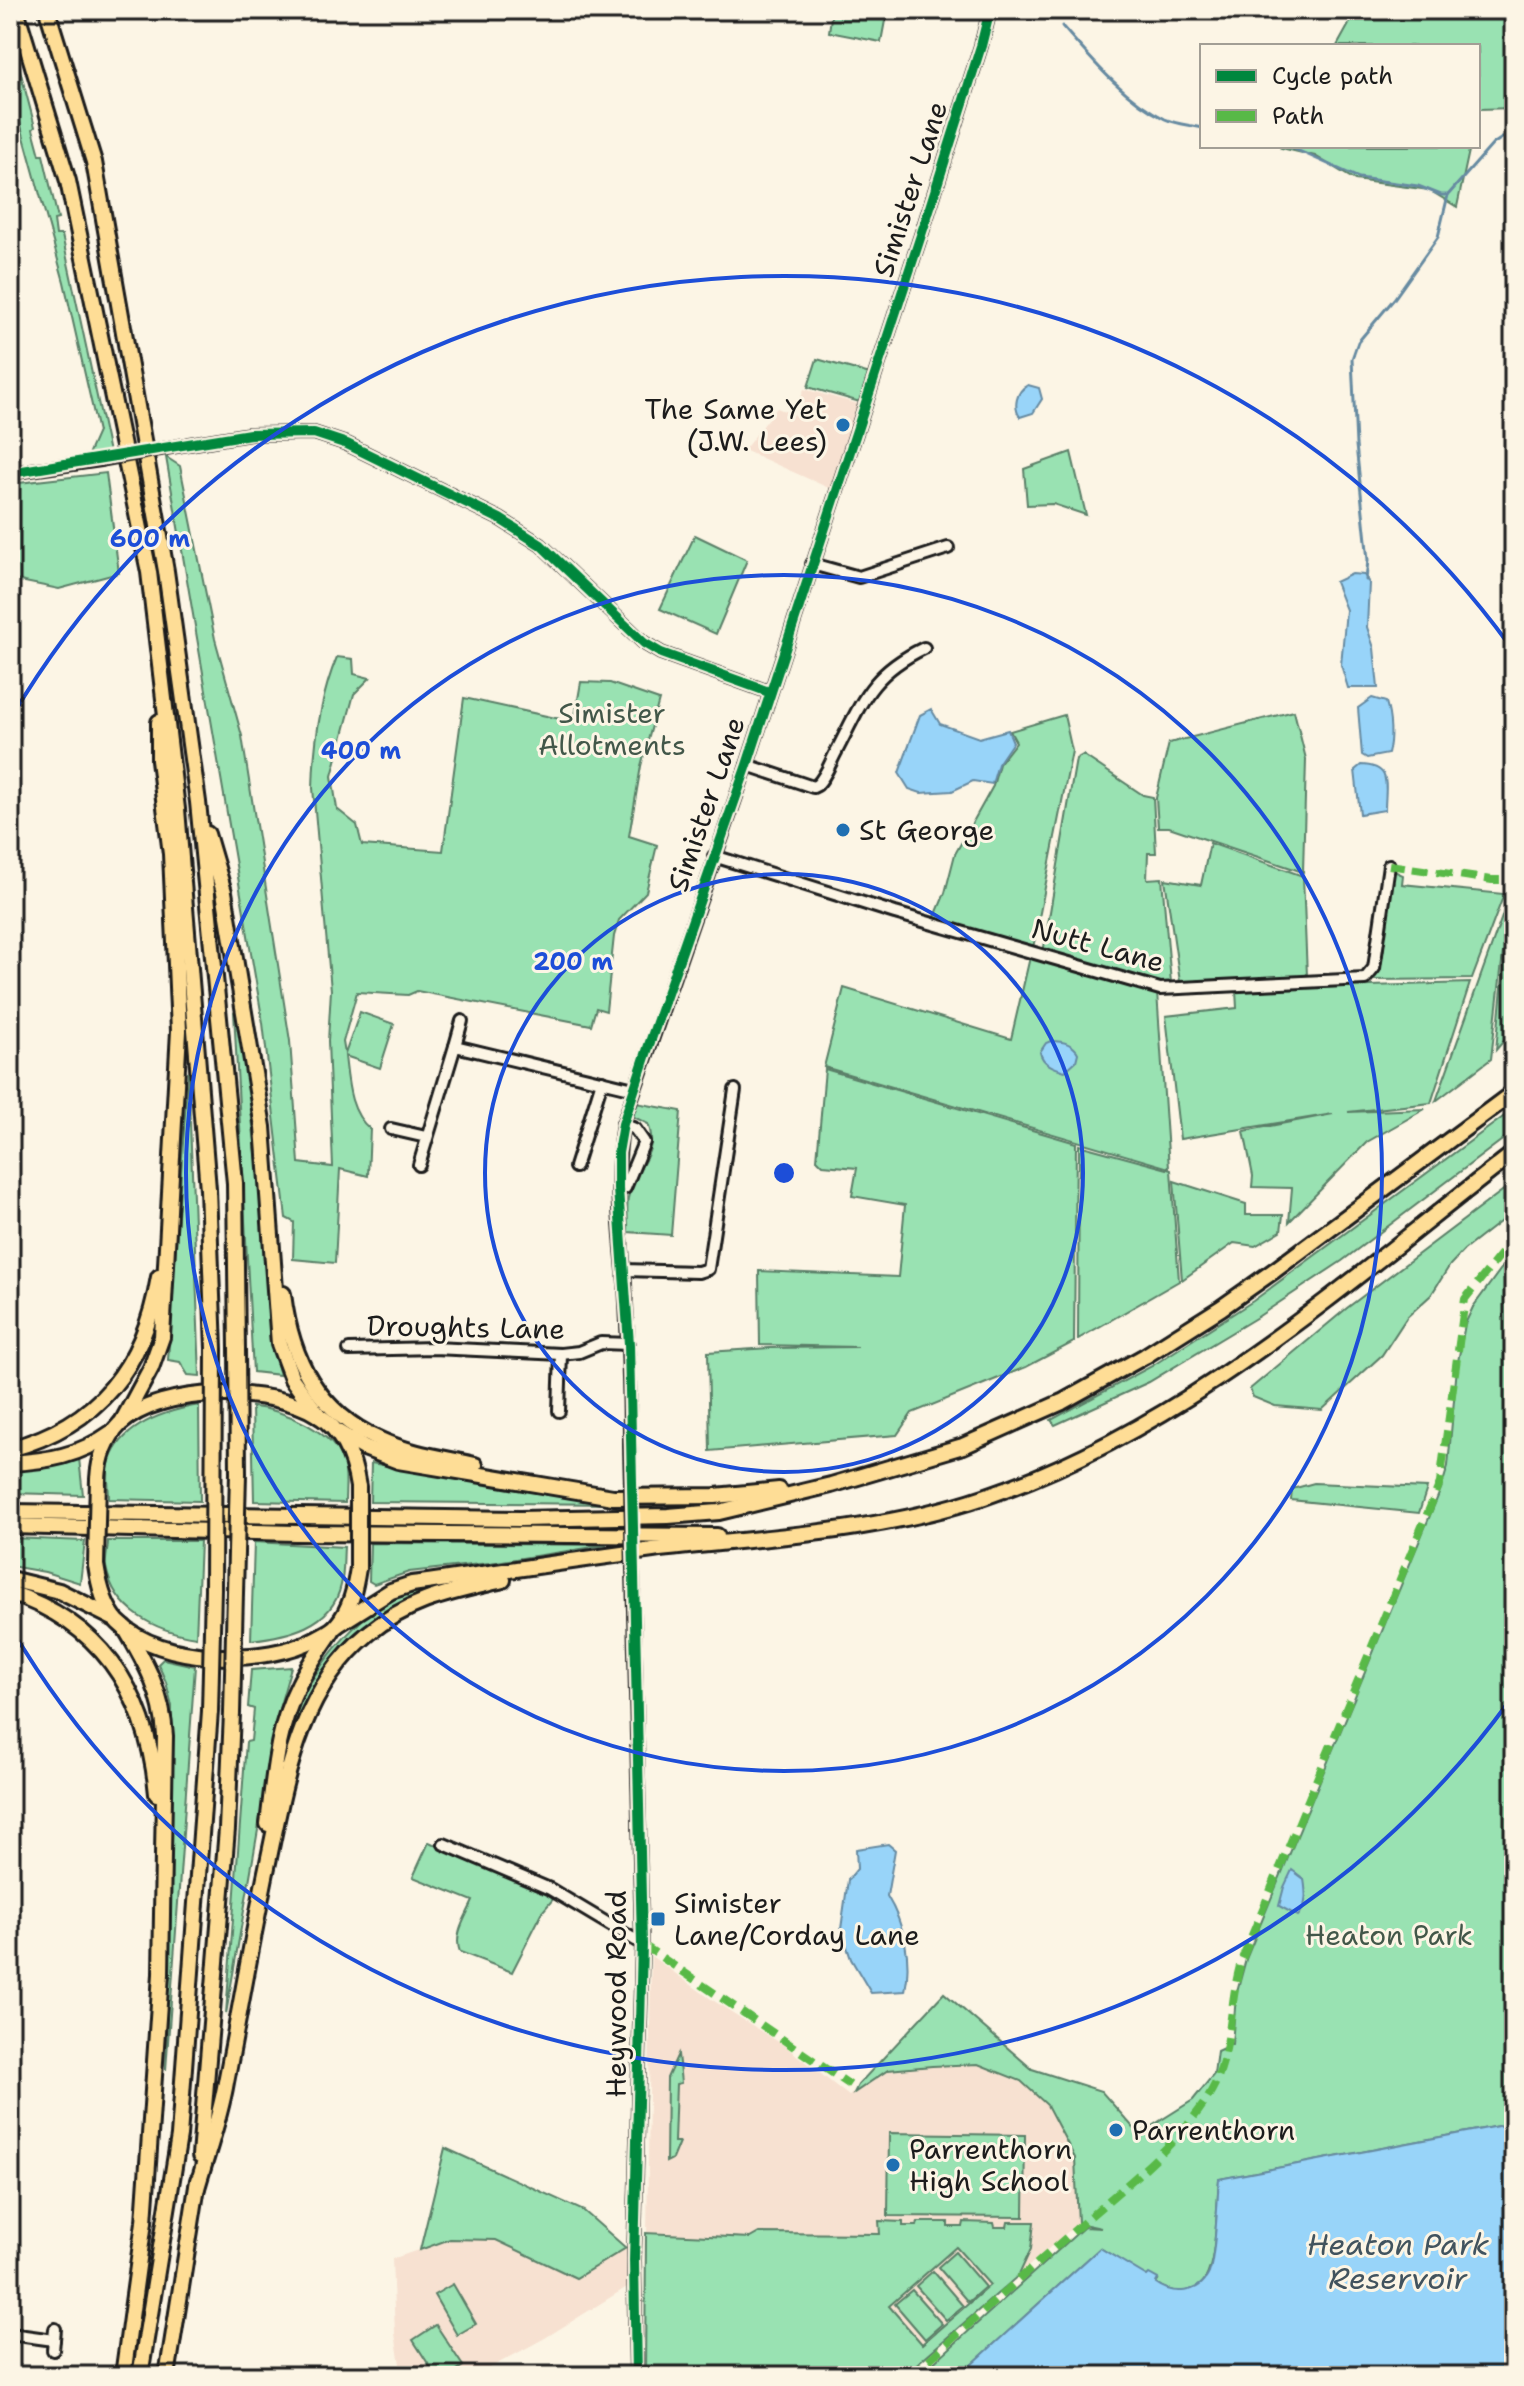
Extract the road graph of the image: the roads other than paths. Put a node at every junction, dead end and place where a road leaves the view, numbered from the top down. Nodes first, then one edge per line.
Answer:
1 (16, 10) edge
2 (47, 10) edge
3 (990, 10) edge
4 (10, 473) edge
5 (948, 548) dead end
6 (812, 564) junction
7 (924, 648) dead end
8 (160, 666) junction
9 (769, 692) junction
10 (747, 765) junction
11 (198, 802) junction
12 (714, 856) junction
13 (1389, 865) dead end
14 (462, 1021) dead end
15 (455, 1046) junction
16 (602, 1081) junction
17 (634, 1089) junction
18 (735, 1090) dead end
19 (1514, 1092) edge
20 (623, 1124) junction
21 (391, 1129) dead end
22 (426, 1137) junction
23 (1514, 1153) edge
24 (419, 1165) dead end
25 (575, 1167) dead end
26 (618, 1189) junction
27 (170, 1212) junction
28 (271, 1215) junction
29 (624, 1270) junction
30 (629, 1344) junction
31 (349, 1350) dead end
32 (561, 1354) junction
33 (559, 1411) dead end
34 (319, 1416) junction
35 (119, 1425) junction
36 (336, 1431) junction
37 (630, 1445) joint
38 (10, 1449) edge
39 (10, 1463) edge
40 (831, 1485) junction
41 (556, 1488) junction
42 (10, 1512) edge
43 (10, 1526) edge
44 (794, 1536) junction
45 (617, 1555) junction
46 (10, 1579) edge
47 (10, 1593) edge
48 (120, 1624) junction
49 (335, 1627) junction
50 (444, 1844) dead end
51 (254, 1931) junction
52 (642, 1944) junction
53 (161, 1974) junction
54 (197, 2188) junction
55 (10, 2334) edge
56 (54, 2340) dead end
57 (123, 2376) edge
58 (140, 2376) edge
59 (167, 2376) edge
60 (636, 2376) edge

1 - 8 highway
2 - 11 highway
3 - 6 street, Simister Lane
4 - 9 street, bridge
5 - 6 street
6 - 9 street, Simister Lane
7 - 10 street
8 - 27 highway
8 - 58 highway, bridge
9 - 10 street, Simister Lane
10 - 12 street, Simister Lane
11 - 28 highway
11 - 54 highway, bridge
12 - 13 street, Nutt Lane
12 - 17 street, Simister Lane
14 - 15 street
15 - 16 street
15 - 22 street
16 - 17 street
16 - 25 street
17 - 20 street, Simister Lane
18 - 29 street
19 - 40 highway
20 - 26 street, Simister Lane
20 - 26 street
21 - 22 street
22 - 24 street
23 - 44 highway
26 - 29 street, Simister Lane
27 - 35 highway
27 - 38 highway
28 - 34 highway
28 - 41 highway
29 - 30 street, Simister Lane
30 - 32 street, Droughts Lane
30 - 37 street, Simister Lane
31 - 32 street, Droughts Lane
32 - 33 street
34 - 35 highway
34 - 36 highway
35 - 39 highway
35 - 48 highway, bridge
36 - 41 highway
36 - 49 highway, bridge
37 - 52 street, Heywood Road, bridge
40 - 41 highway
40 - 42 highway
43 - 44 highway
44 - 45 highway
45 - 49 highway
45 - 51 highway
46 - 48 highway
47 - 53 highway
48 - 49 highway
48 - 53 highway
49 - 51 highway
50 - 52 street
51 - 54 highway
52 - 60 street, Heywood Road
53 - 57 highway
54 - 59 highway
55 - 56 street

